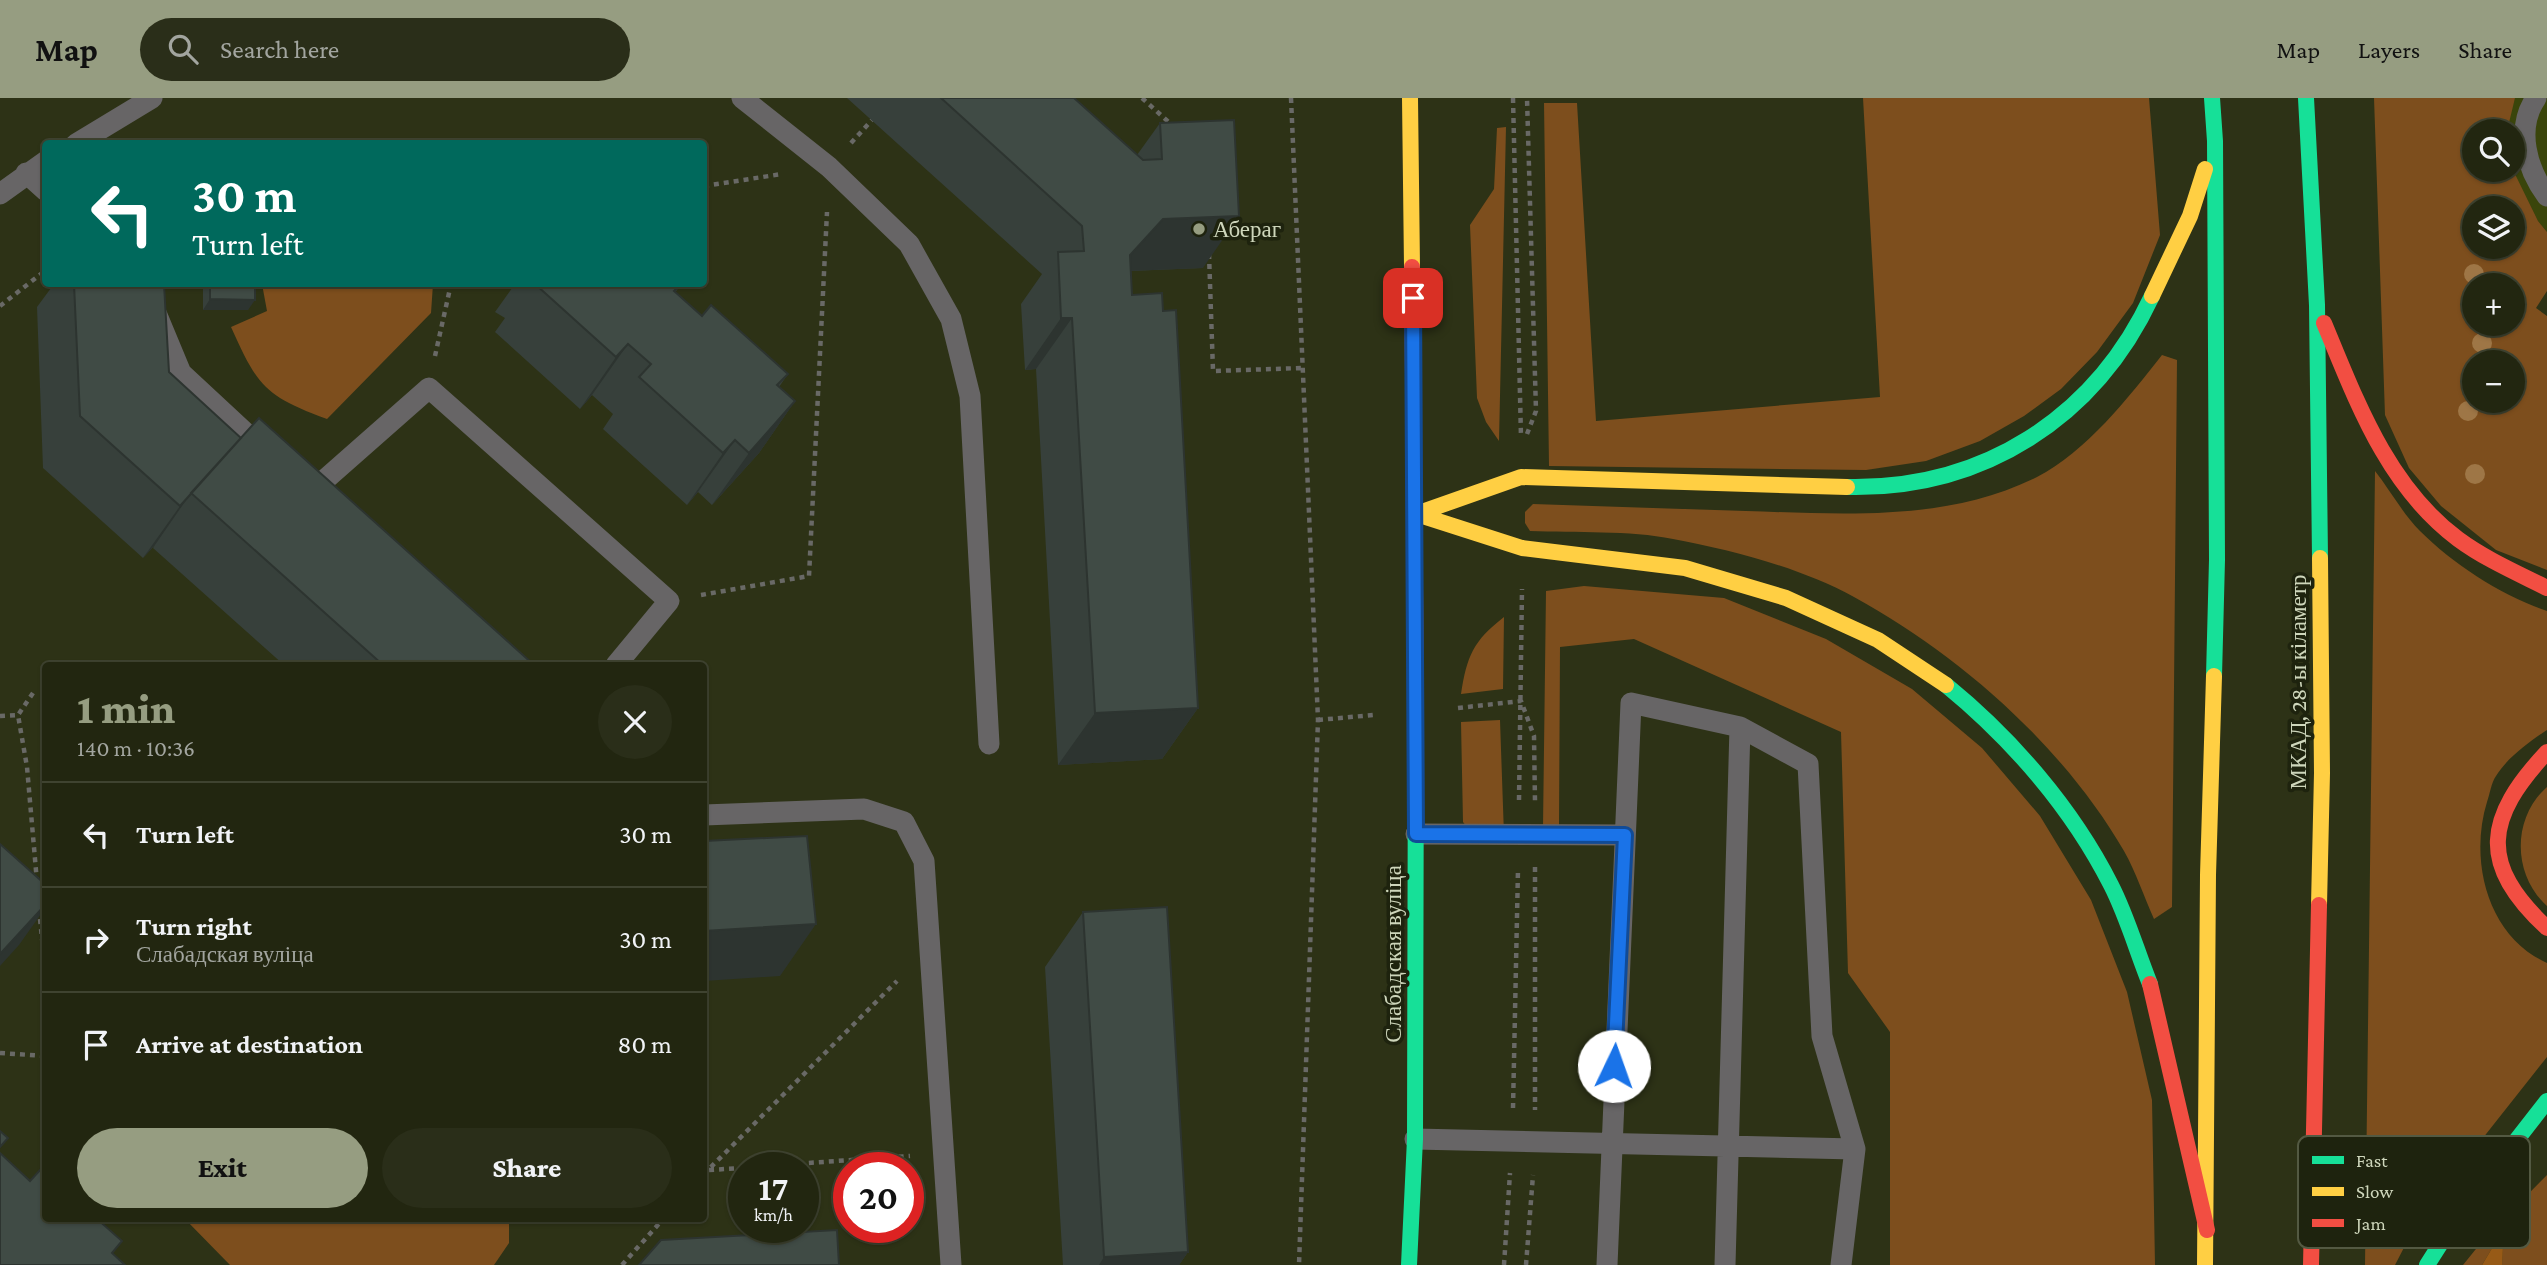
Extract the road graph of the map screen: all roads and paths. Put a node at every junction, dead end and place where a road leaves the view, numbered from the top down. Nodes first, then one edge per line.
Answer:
1 (152, 98) edge
2 (741, 98) edge
3 (1142, 98) edge
4 (1291, 98) edge
5 (1410, 98) edge
6 (1513, 98) edge
7 (1527, 98) edge
8 (2212, 98) edge
9 (2306, 98) edge
10 (2536, 98) edge
11 (1184, 135) edge
12 (83, 140) edge
13 (2215, 141) junction
14 (42, 163) edge
15 (829, 167) junction
16 (26, 173) junction
17 (707, 186) edge
18 (42, 187) edge
19 (0, 194) edge
20 (2547, 196) edge
21 (1208, 249) edge
22 (42, 273) edge
23 (145, 287) edge
24 (450, 287) edge
25 (2317, 305) junction
26 (0, 306) edge
27 (1302, 368) junction
28 (429, 388) junction
29 (311, 492) junction
30 (331, 511) edge
31 (1416, 514) junction
32 (2547, 588) edge
33 (669, 601) junction
34 (1521, 608) dead end
35 (619, 662) edge
36 (33, 693) dead end
37 (1521, 701) junction
38 (18, 715) junction
39 (0, 716) edge
40 (1740, 727) junction
41 (989, 744) dead end
42 (2547, 752) edge
43 (707, 815) edge
44 (1527, 833) junction
45 (1416, 834) junction
46 (1625, 835) junction
47 (37, 886) edge
48 (38, 899) edge
49 (2547, 928) edge
50 (42, 938) edge
51 (928, 949) junction
52 (0, 1053) edge
53 (42, 1056) edge
54 (2547, 1101) edge
55 (2314, 1136) edge
56 (2520, 1136) edge
57 (1415, 1139) junction
58 (1512, 1140) junction
59 (1535, 1141) junction
60 (1611, 1143) junction
61 (1730, 1146) junction
62 (1855, 1149) junction
63 (943, 1154) junction
64 (819, 1162) edge
65 (707, 1169) edge
66 (728, 1169) edge
67 (707, 1171) edge
68 (660, 1222) edge
69 (2207, 1230) junction
70 (2438, 1248) edge
71 (622, 1265) edge
72 (951, 1265) edge
73 (1299, 1265) edge
74 (1409, 1265) edge
75 (1504, 1265) edge
76 (1526, 1265) edge
77 (1607, 1265) edge
78 (1726, 1265) edge
79 (1841, 1265) edge
80 (2205, 1265) edge
81 (2427, 1265) edge

1 - 12 lane
2 - 15 lane
3 - 11 path
4 - 27 path
5 - 31 main road, Слабадская вуліца
6 - 7 path
8 - 13 main road
9 - 25 main road, МКАД, 28-ы кіламетр
10 - 20 lane
13 - 31 main road
13 - 69 main road
14 - 16 lane
15 - 17 path
15 - 33 path
15 - 41 lane
16 - 18 lane
16 - 19 lane
21 - 27 path
22 - 26 path
23 - 29 lane
24 - 28 path
25 - 32 main road
25 - 55 main road, МКАД, 28-ы кіламетр
27 - 73 path
28 - 29 lane
28 - 33 lane
29 - 30 lane
31 - 45 main road, Слабадская вуліца
31 - 69 main road
33 - 35 lane
34 - 37 path
36 - 38 path
37 - 44 path
37 - 44 path
38 - 39 path
38 - 47 path
40 - 46 lane
40 - 61 lane
40 - 62 lane
42 - 49 main road
43 - 51 lane
44 - 45 lane
44 - 46 lane
44 - 58 path
44 - 59 path
45 - 57 main road, Слабадская вуліца
46 - 60 lane
48 - 50 path
51 - 63 lane
51 - 65 path
52 - 53 path
54 - 56 main road
57 - 58 lane
57 - 74 main road, Слабадская вуліца
58 - 59 lane
58 - 75 path
59 - 60 lane
59 - 76 path
60 - 61 lane
60 - 77 lane
61 - 62 lane
61 - 78 lane
62 - 79 lane
63 - 64 path
63 - 72 lane
66 - 67 path
68 - 71 path
69 - 80 main road
70 - 81 main road

